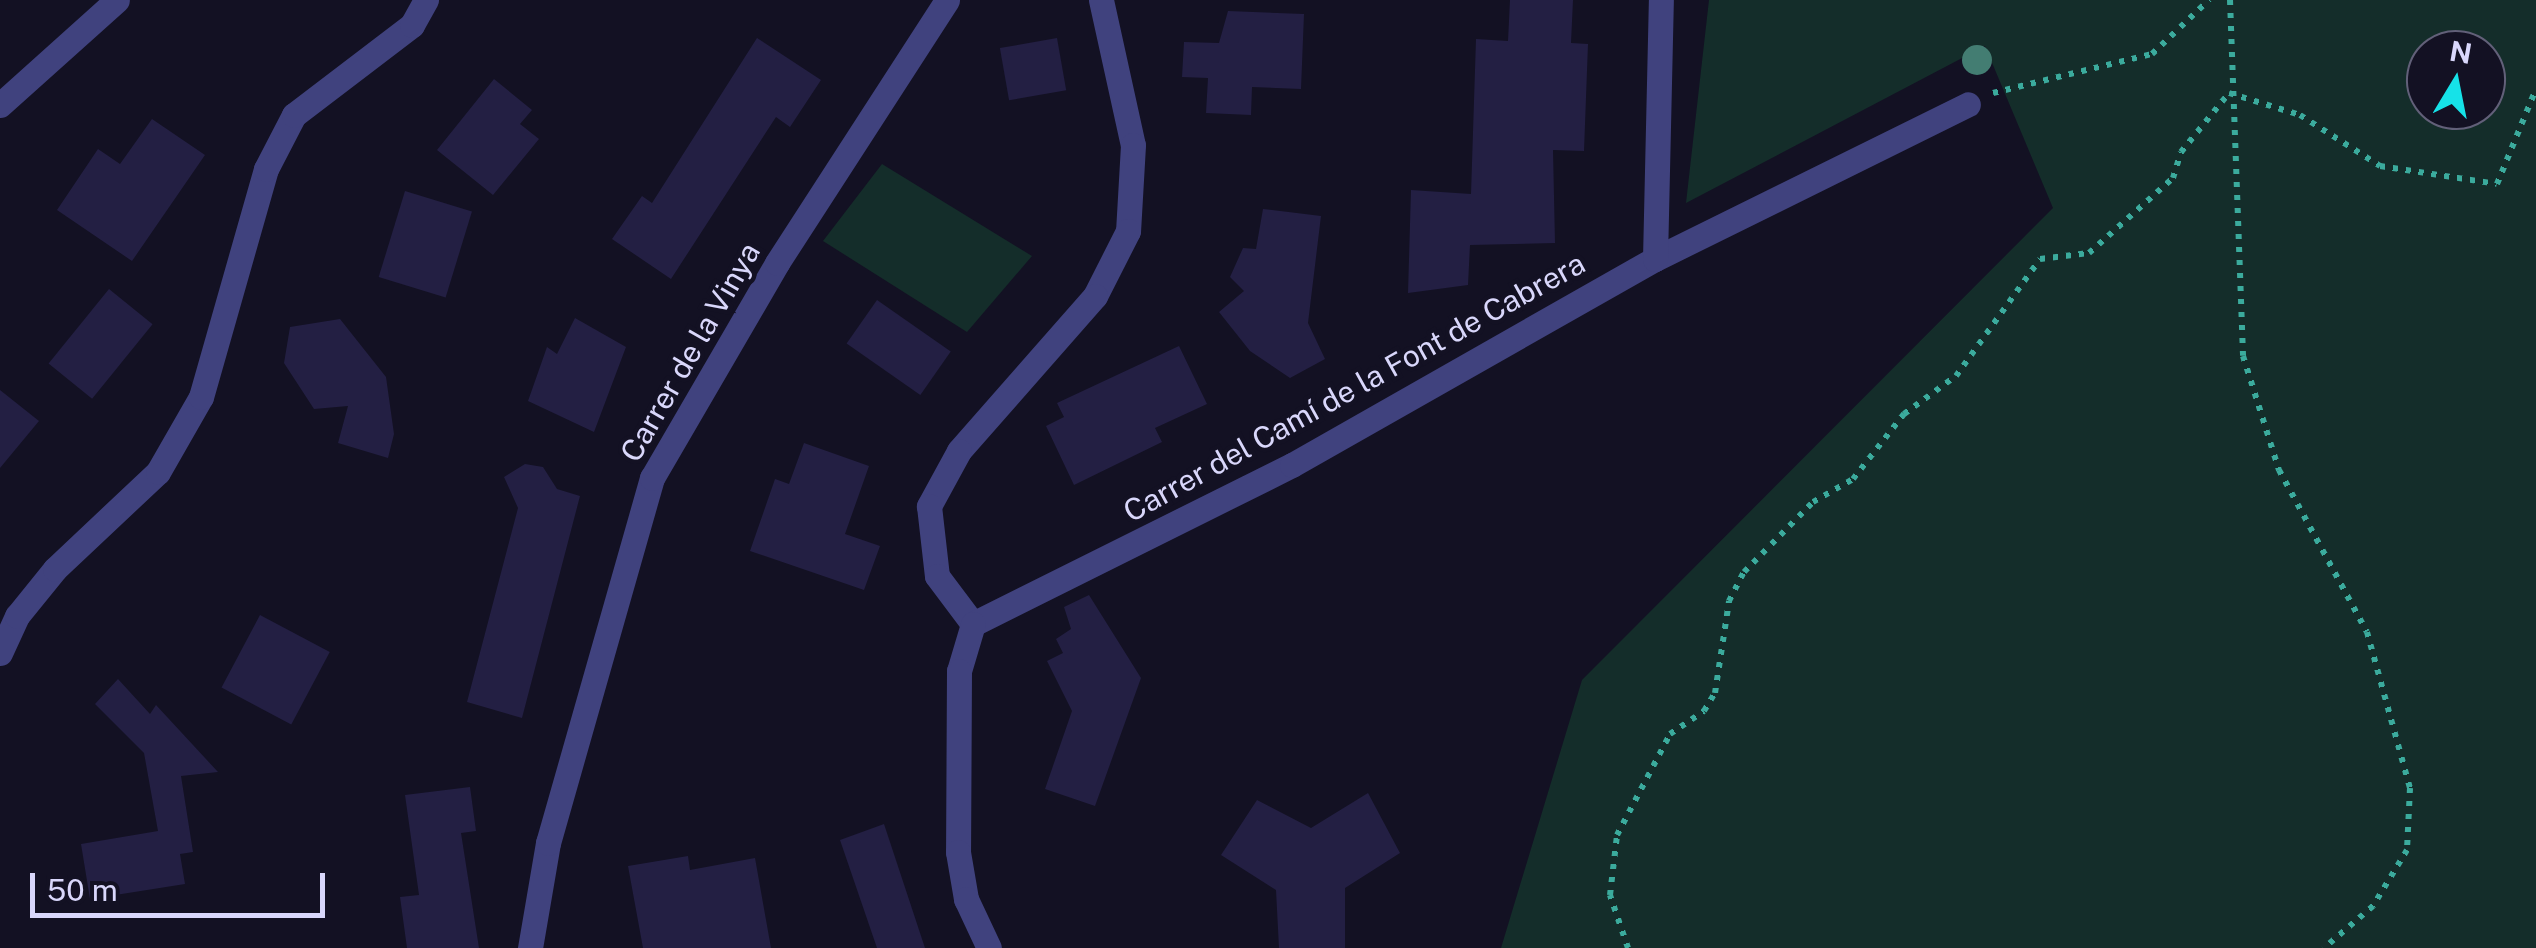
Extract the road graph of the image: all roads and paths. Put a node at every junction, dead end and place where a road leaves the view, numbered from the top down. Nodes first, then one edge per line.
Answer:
1 (117, 0) edge
2 (426, 0) edge
3 (947, 0) edge
4 (1101, 0) edge
5 (1661, 0) edge
6 (2209, 0) edge
7 (2230, 0) edge
8 (2536, 90) edge
9 (2229, 93) junction
10 (1968, 104) joint
11 (0, 105) edge
12 (1655, 258) junction
13 (974, 624) junction
14 (0, 652) edge
15 (530, 948) edge
16 (989, 948) edge
17 (1628, 948) edge
18 (2324, 948) edge

1 - 11 street
2 - 14 street
3 - 15 street, Carrer de la Vinya
4 - 13 street
5 - 12 street
6 - 10 path
7 - 9 path
8 - 9 path
9 - 17 path
9 - 18 path
10 - 12 street, Carrer del Camí de la Font de Cabrera
12 - 13 street, Carrer del Camí de la Font de Cabrera
13 - 16 street

